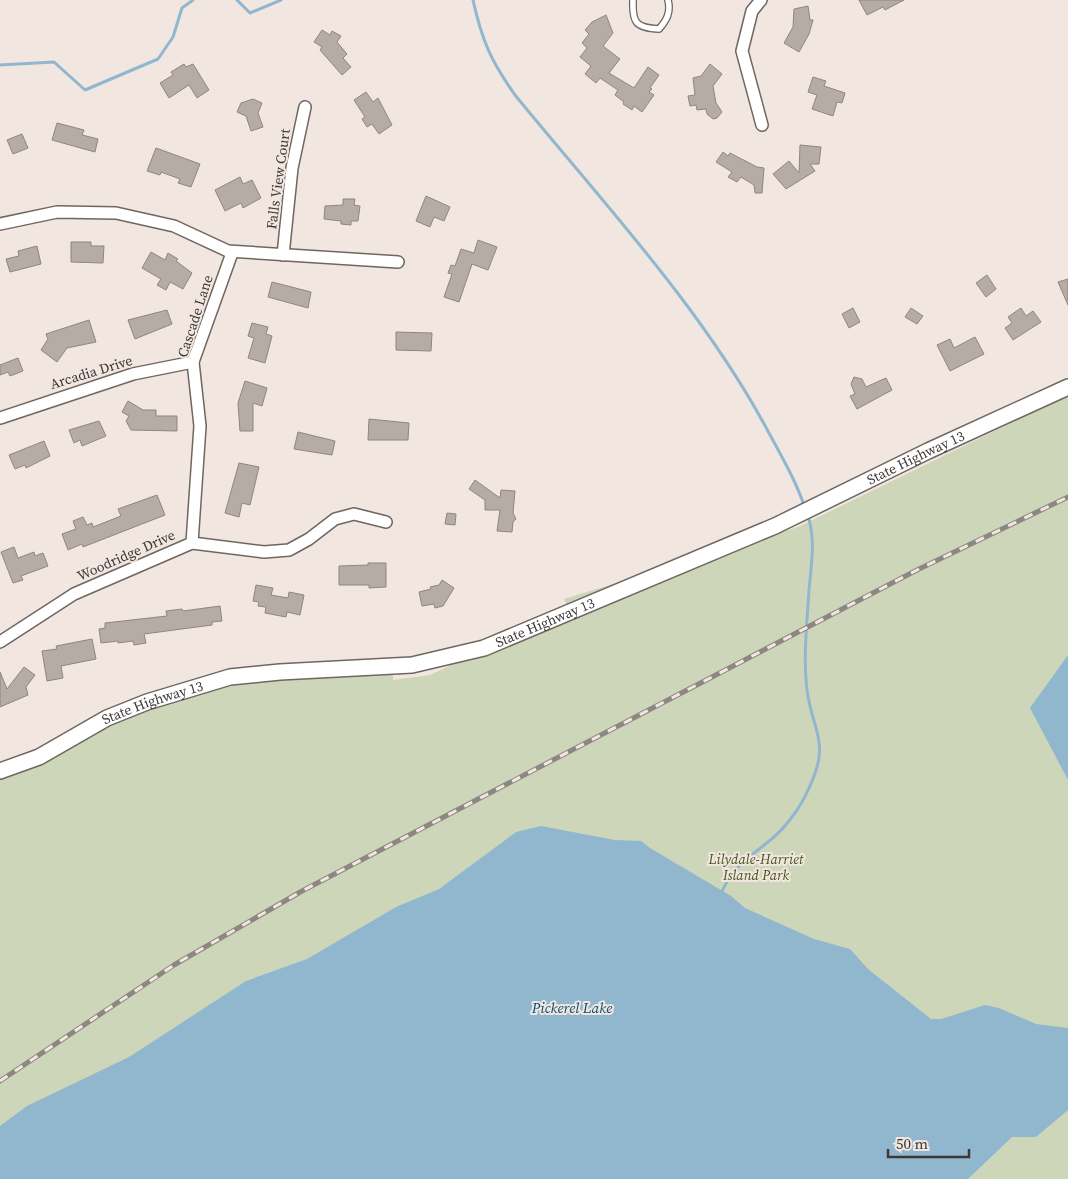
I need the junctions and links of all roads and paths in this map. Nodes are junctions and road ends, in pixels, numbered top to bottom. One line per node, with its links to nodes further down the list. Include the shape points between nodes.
1 (633, 0): 2 (lane, via 632,15 636,23 646,29 659,29 666,21)
2 (668, 0)
3 (761, 0): 5 (street, via 752,11 742,51)
4 (305, 107): 8 (street, Falls View Court, via 292,168)
5 (762, 125)
6 (0, 224): 7 (street, via 57,212 116,213 174,226)
7 (228, 251): 8 (street); 10 (street, Cascade Lane, via 232,253)
8 (284, 255): 9 (street)
9 (398, 262)
10 (193, 362): 12 (street, Arcadia Drive, via 133,374); 14 (street, Cascade Lane, via 200,426)
11 (1068, 387): 16 (street, State Highway 13, via 775,526 484,648 412,665 230,678 147,702 107,718 39,757)
12 (0, 418)
13 (386, 522): 14 (street, Woodridge Drive, via 354,514 335,519 289,550 264,552)
14 (192, 543): 15 (street, Woodridge Drive, via 74,594)
15 (0, 642)
16 (0, 771)

